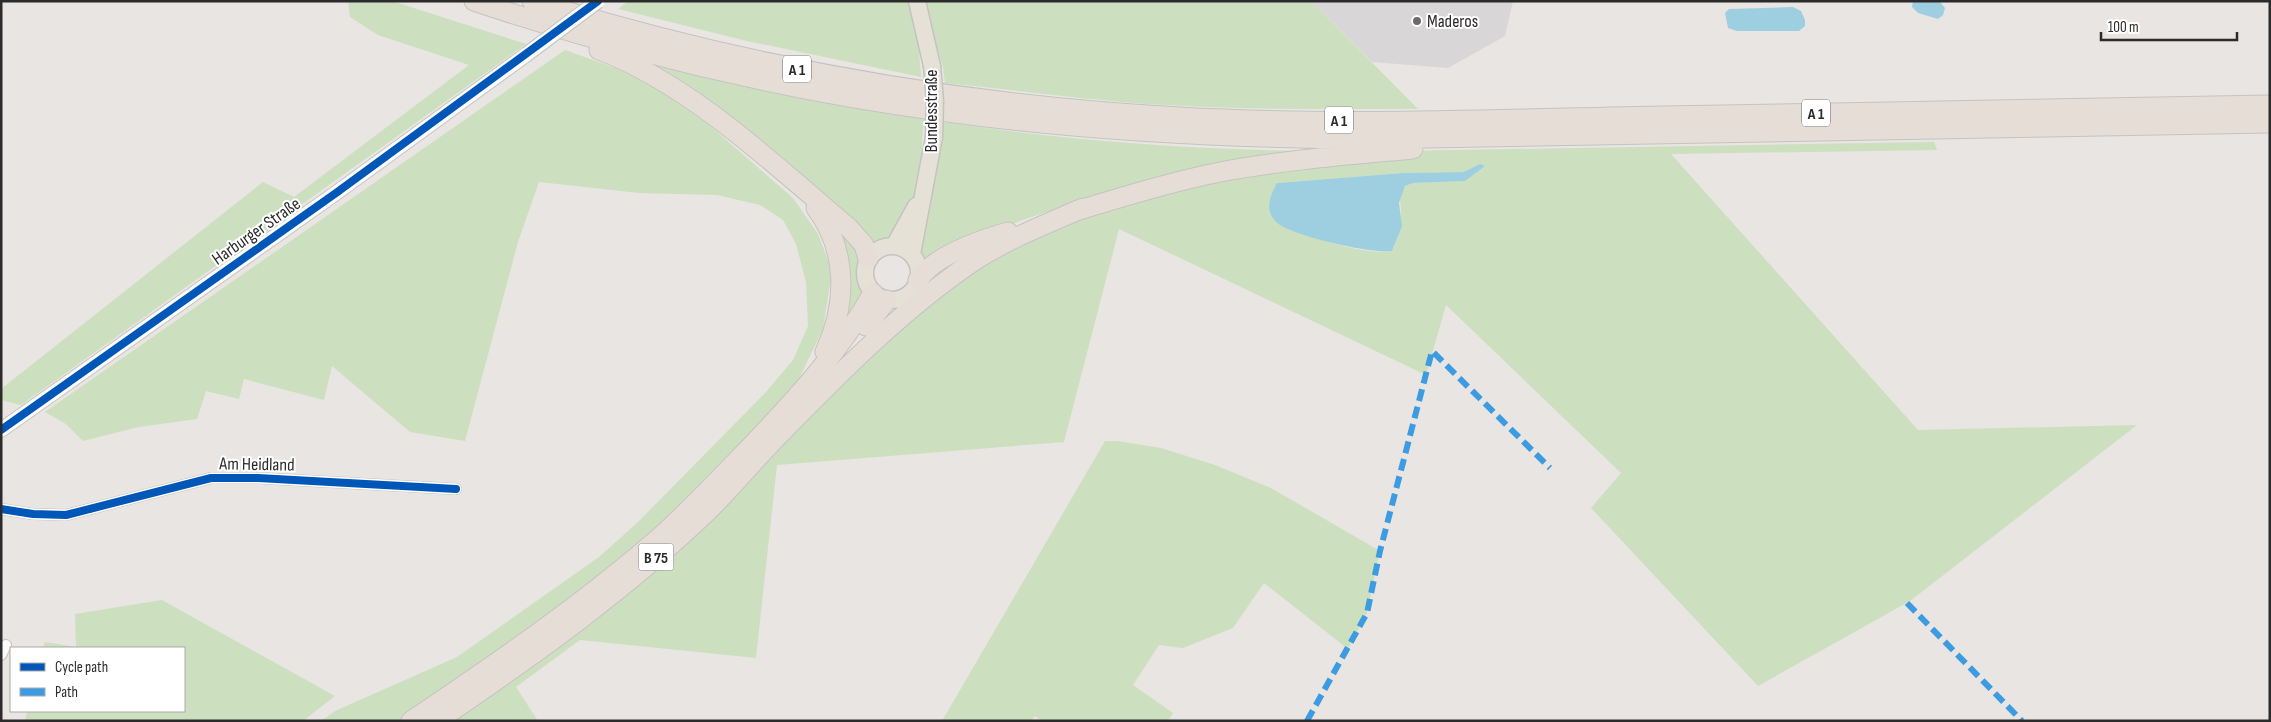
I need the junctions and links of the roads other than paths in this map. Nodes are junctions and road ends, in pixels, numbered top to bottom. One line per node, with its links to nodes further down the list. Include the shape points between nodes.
1 (532, 1): 5 (highway, A 1, via 656,37 902,88 1061,108 1181,117 1425,120)
2 (598, 1): 16 (street, Harburger Straße, bridge, via 336,193)
3 (917, 1): 9 (main road, Bundesstraße, bridge, via 932,66 935,101 934,137)
4 (475, 2): 7 (highway, A 1, via 713,69 939,111 1182,134 1330,138); 8 (highway, via 521,25 610,54 652,74)
5 (2270, 105)
6 (2270, 124): 7 (highway, A 1)
7 (1504, 136): 10 (highway, via 1246,168 1153,188)
8 (781, 170): 13 (highway, via 857,236); 17 (highway, via 811,202 829,228 841,268 842,293 837,321 823,357)
9 (924, 191): 11 (main road); 12 (main road, Bundesstraße)
10 (1083, 208): 14 (highway, via 984,240 939,261); 17 (highway, via 1002,244 951,278 911,309)
11 (894, 246): 12 (main road); 13 (main road, via 879,248)
12 (912, 254): 14 (main road, via 918,265)
13 (868, 259): 15 (main road, via 864,275 868,287)
14 (918, 280): 15 (main road, via 908,295 898,300)
15 (880, 297): 17 (highway, B 75)
16 (1, 430)
17 (772, 434): 20 (highway, B 75, via 600,587 536,636); 21 (highway, B 75, via 710,509 623,586)
18 (456, 489): 19 (street, Am Heidland, via 211,478 66,516)
19 (1, 509)
20 (411, 721)
21 (437, 721)

